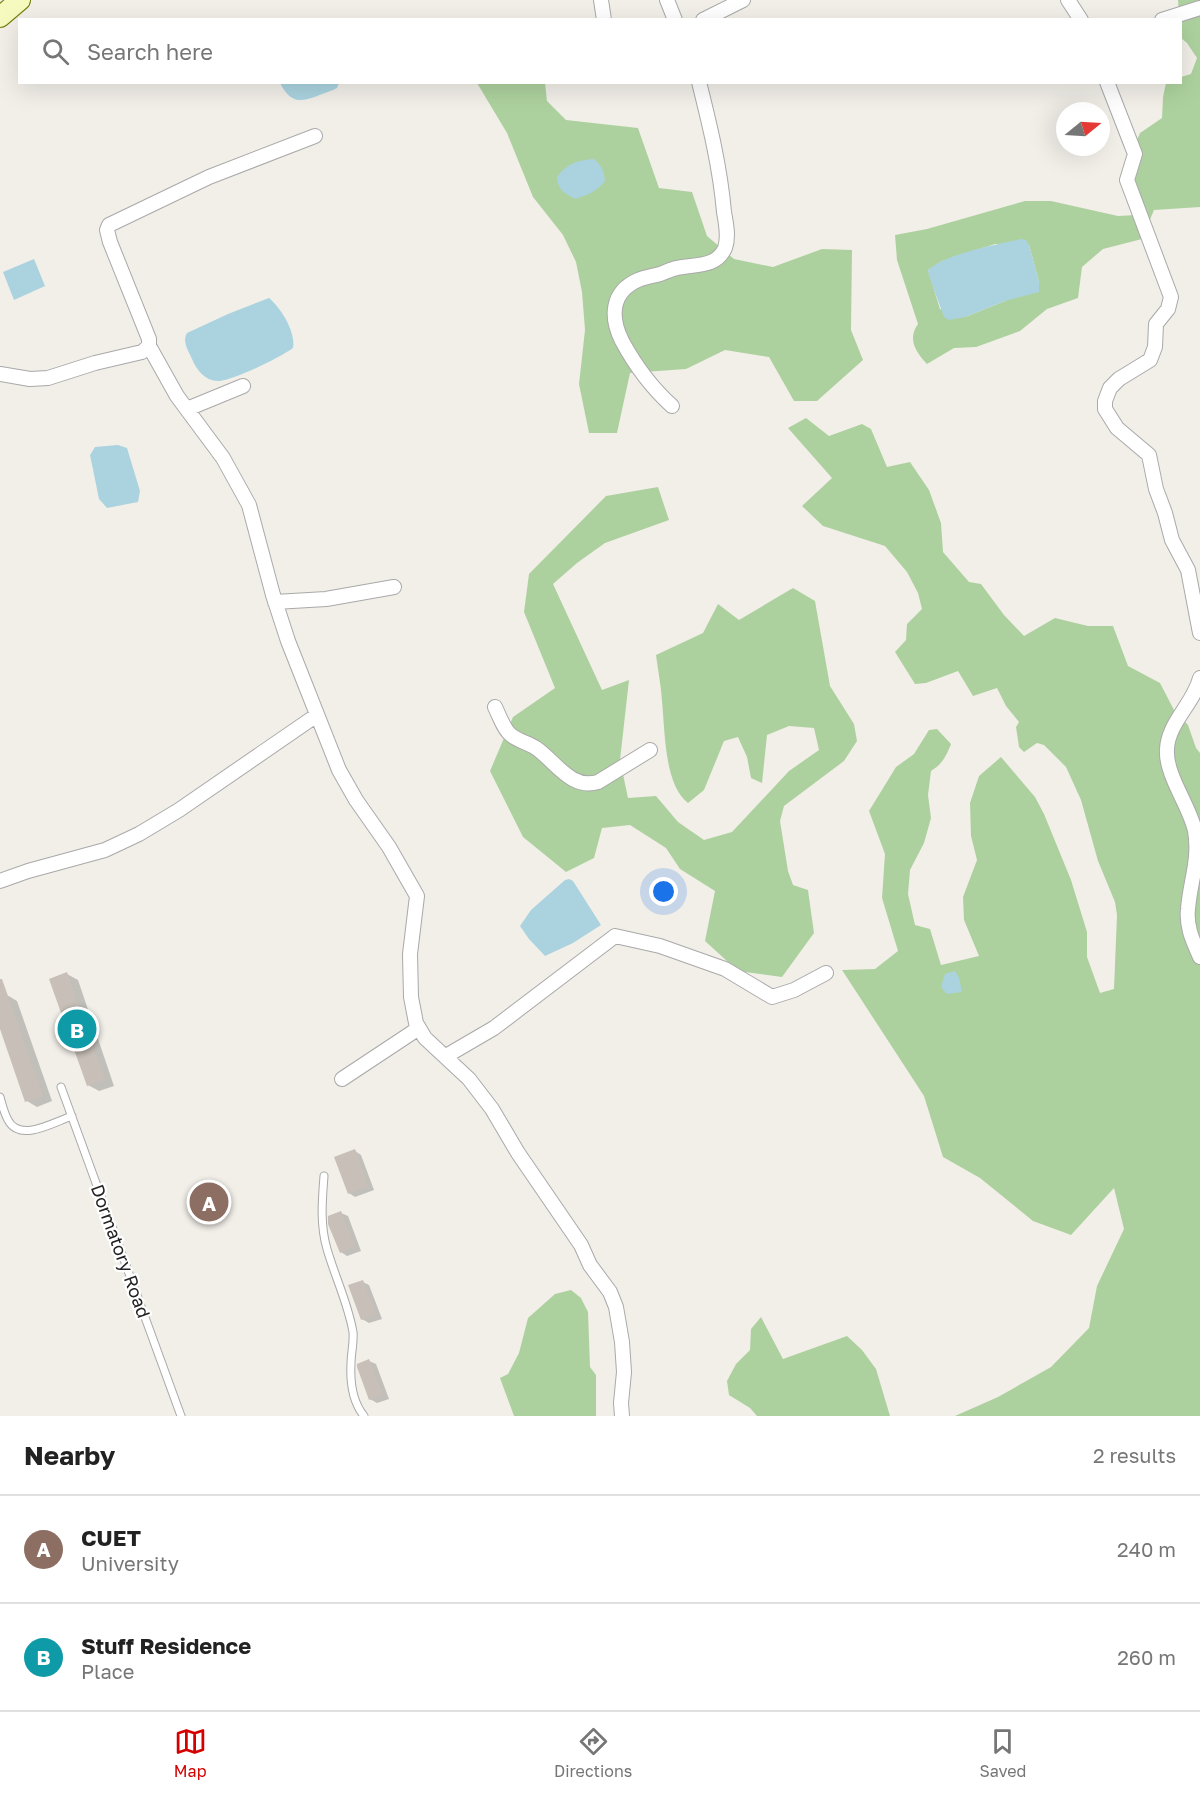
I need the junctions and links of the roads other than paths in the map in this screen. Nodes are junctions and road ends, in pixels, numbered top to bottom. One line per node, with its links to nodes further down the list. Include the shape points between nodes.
1 (20, 0): 7 (main road)
2 (601, 0): 8 (street)
3 (667, 0): 9 (street)
4 (743, 0): 10 (street)
5 (1068, 0): 11 (street)
6 (1200, 8): 12 (street)
7 (0, 17)
8 (604, 18)
9 (674, 18)
10 (707, 18)
11 (1080, 18)
12 (1168, 18)
13 (699, 84): 19 (street, via 720,171 727,235 724,249 713,261 701,266 677,268 627,286 614,310 625,346 650,383)
14 (1108, 84): 23 (street, via 1135,154 1127,180 1171,297 1168,309 1156,324 1150,360 1110,388 1105,409 1117,428 1149,455 1172,540 1188,570)
15 (315, 136): 16 (street, via 209,177 109,225 110,242)
16 (149, 346): 17 (street, via 142,352 48,378); 20 (street)
17 (0, 374)
18 (243, 386): 20 (street)
19 (672, 406)
20 (187, 409): 22 (street, via 223,458 249,505)
21 (394, 587): 22 (street, via 326,599)
22 (275, 602): 26 (street)
23 (1200, 633)
24 (1200, 678): 29 (street, via 1170,733 1166,750 1198,848 1188,909 1190,935)
25 (495, 707): 27 (street, via 509,734 536,747 579,783 598,782)
26 (317, 715): 28 (street, via 139,834 105,850); 31 (street, via 339,770 417,896 410,954 411,997)
27 (650, 750)
28 (0, 881)
29 (1200, 957)
30 (826, 973): 32 (street, via 772,997 725,969 660,946 615,936 494,1028)
31 (418, 1028): 32 (street); 33 (street)
32 (446, 1056): 40 (street, via 492,1109 610,1292 622,1342)
33 (342, 1079)
34 (61, 1086): 36 (lane, Dormatory Road)
35 (0, 1097): 36 (lane, via 8,1121 15,1129 26,1132)
36 (72, 1116): 38 (lane, Dormatory Road)
37 (324, 1176): 39 (lane, via 321,1221 349,1311 354,1395)
38 (181, 1416)
39 (364, 1416)
40 (622, 1416)

